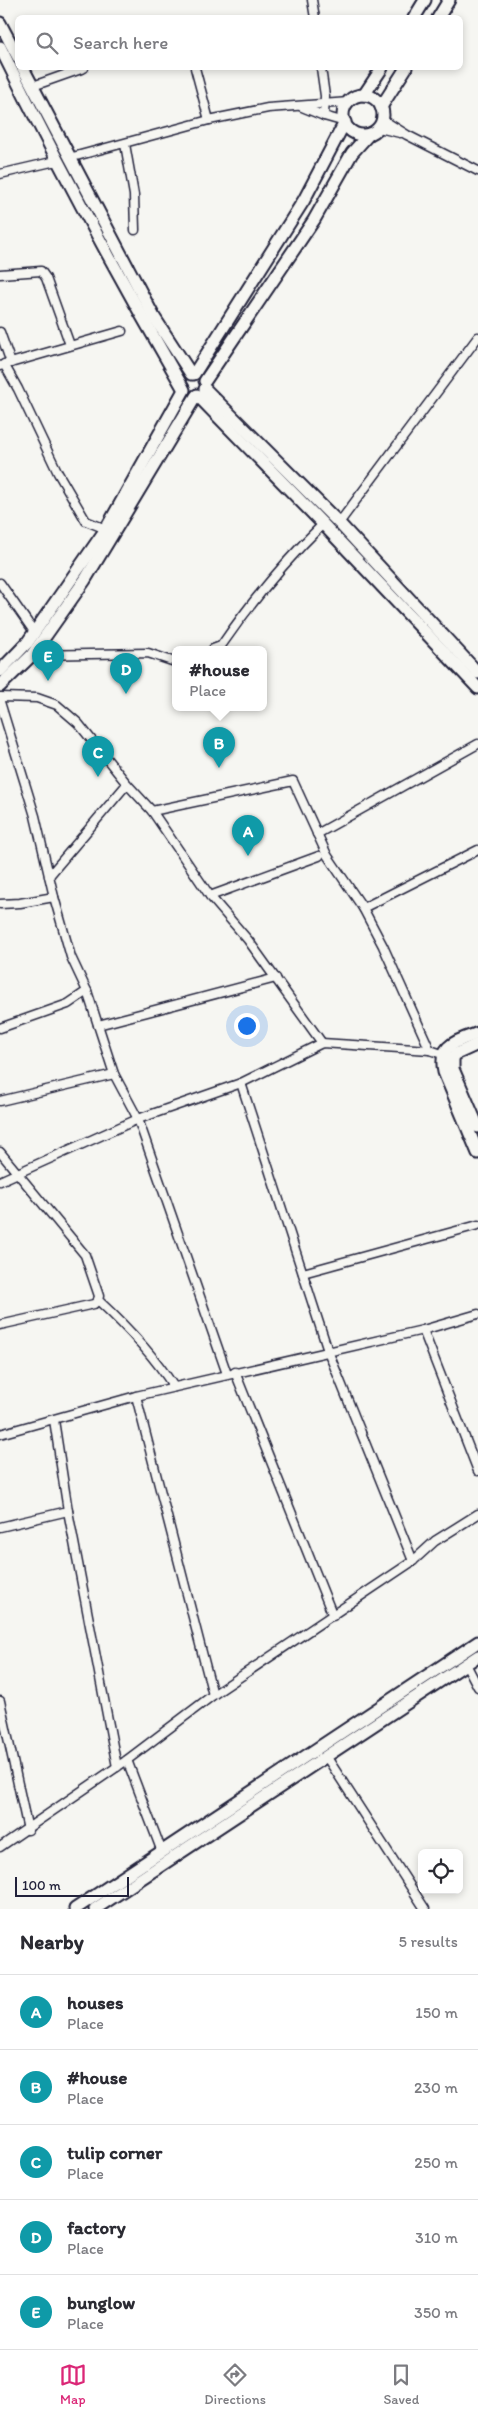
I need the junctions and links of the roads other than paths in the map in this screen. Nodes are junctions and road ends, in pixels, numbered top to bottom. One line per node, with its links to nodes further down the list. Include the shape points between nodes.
1 (312, 0): 4 (street)
2 (424, 0): 5 (main road)
3 (448, 0): 6 (main road)
4 (314, 15)
5 (416, 15)
6 (440, 15)
7 (0, 24): 9 (main road)
8 (0, 47): 28 (main road)
9 (15, 52)
10 (24, 70): 16 (main road)
11 (78, 70): 16 (street)
12 (196, 70): 23 (street)
13 (321, 70): 18 (street)
14 (381, 70): 17 (main road)
15 (405, 70): 21 (main road)
16 (33, 86): 27 (main road)
17 (364, 96): 19 (main road); 21 (main road, via 375,99)
18 (324, 102): 19 (street); 20 (street); 22 (street)
19 (349, 102): 24 (main road, via 345,109)
20 (302, 107): 22 (street); 23 (street, via 268,108)
21 (382, 107): 25 (main road)
22 (324, 116): 24 (street)
23 (209, 120): 26 (street)
24 (345, 122): 25 (main road, via 356,133); 38 (main road, via 304,200)
25 (377, 127): 29 (street, via 407,135); 40 (main road, via 352,153 314,220)
26 (125, 144): 27 (street); 31 (street, via 134,194)
27 (70, 158): 38 (main road, via 154,317)
28 (56, 161): 30 (street); 39 (main road)
29 (478, 171)
30 (0, 174)
31 (135, 230)
32 (0, 274): 36 (street, via 41,271)
33 (122, 330): 36 (street)
34 (0, 332): 37 (street)
35 (478, 337): 41 (street)
36 (70, 345): 37 (street)
37 (5, 364): 43 (street, via 58,473 86,521)
38 (192, 374): 39 (main road, via 184,379); 40 (main road, via 200,376)
39 (184, 389): 40 (main road, via 191,396); 43 (main road)
40 (201, 390): 41 (main road); 42 (main road); 47 (main road, via 85,580)
41 (339, 523): 50 (main road)
42 (323, 524): 46 (street, via 252,601); 52 (main road)
43 (106, 529): 45 (main road)
44 (0, 583): 45 (street)
45 (35, 633): 49 (main road)
46 (221, 646)
47 (32, 655): 48 (street, via 148,653); 51 (main road)
48 (172, 661)
49 (0, 671)
50 (478, 673)
51 (0, 686)
52 (478, 688)
53 (0, 697): 56 (street, via 37,698 57,705 78,723)
54 (0, 702): 61 (street, via 35,816)
55 (478, 744): 58 (street)
56 (127, 784): 57 (street); 61 (street)
57 (152, 811): 58 (street, via 290,780 296,784); 62 (street)
58 (317, 834): 65 (street, via 327,855)
59 (478, 850): 65 (street)
60 (319, 856): 62 (street)
61 (49, 876): 63 (street)
62 (210, 896): 66 (street)
63 (54, 897): 64 (street); 67 (street, via 71,957)
64 (0, 904)
65 (363, 908): 73 (street)
66 (276, 978): 68 (street); 71 (street)
67 (87, 991): 68 (street); 69 (street, via 68,1004)
68 (98, 1025): 75 (street)
69 (0, 1028)
70 (478, 1033): 74 (main road, via 450,1046)
71 (322, 1043): 73 (street); 76 (street)
72 (478, 1044): 74 (main road)
73 (430, 1050): 74 (street)
74 (448, 1056): 79 (main road); 81 (main road, via 444,1072)
75 (114, 1074): 77 (street); 78 (street)
76 (241, 1084): 78 (street); 85 (street)
77 (0, 1100)
78 (138, 1119): 82 (street); 92 (street)
79 (478, 1127)
80 (0, 1152): 82 (street)
81 (478, 1153)
82 (18, 1173): 83 (street); 86 (street, via 86,1255)
83 (0, 1181)
84 (478, 1225): 85 (street)
85 (303, 1274): 90 (street)
86 (98, 1300): 88 (street, via 94,1304); 93 (street, via 131,1332)
87 (478, 1314): 89 (street)
88 (0, 1325)
89 (423, 1330): 90 (street); 97 (street)
90 (328, 1351): 91 (street); 101 (street)
91 (235, 1372): 92 (street); 102 (street)
92 (227, 1374): 93 (street)
93 (174, 1387): 94 (street)
94 (136, 1396): 95 (street); 107 (street)
95 (54, 1420): 96 (street); 98 (street)
96 (0, 1434)
97 (478, 1471)
98 (68, 1511): 100 (street); 111 (street)
99 (478, 1514): 101 (street, via 435,1541)
100 (0, 1527)
101 (413, 1561): 102 (street)
102 (333, 1616): 107 (street)
103 (478, 1642): 114 (main road)
104 (478, 1656): 105 (main road)
105 (466, 1664): 106 (street); 109 (main road)
106 (478, 1687)
107 (213, 1695): 110 (street)
108 (0, 1701): 112 (street)
109 (326, 1756): 116 (main road); 117 (street)
110 (127, 1760): 111 (street); 114 (street)
111 (117, 1767): 112 (street)
112 (28, 1830): 113 (street)
113 (0, 1847)
114 (162, 1852): 115 (main road)
115 (75, 1909)
116 (95, 1909)
117 (425, 1909)

